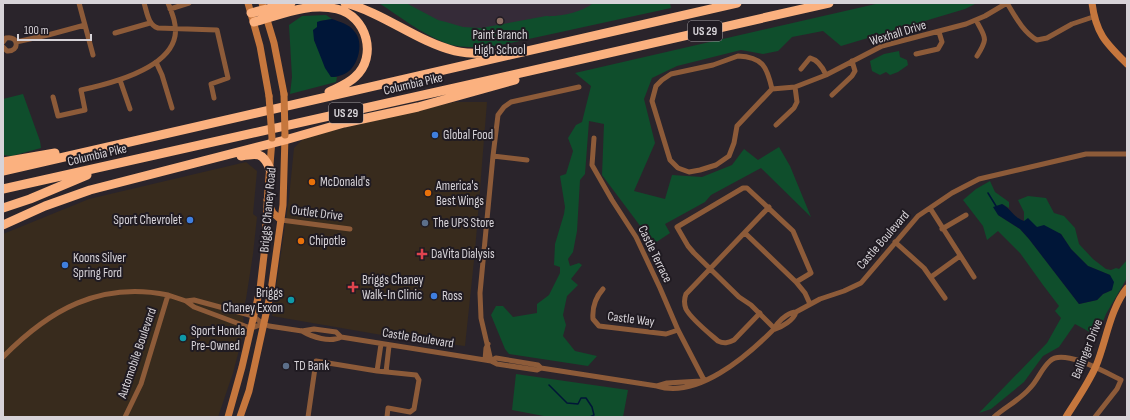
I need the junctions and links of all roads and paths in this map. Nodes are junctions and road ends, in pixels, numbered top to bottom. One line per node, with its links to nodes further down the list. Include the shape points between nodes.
1 (79, 3): 18 (street)
2 (144, 3): 17 (street)
3 (168, 3): 12 (street)
4 (189, 3): 12 (street)
5 (248, 3): 15 (main road, Briggs Chaney Road)
6 (291, 3): 13 (highway)
7 (345, 3): 25 (highway, via 361,7 417,36 456,52)
8 (737, 3): 25 (highway, Columbia Pike / US 29)
9 (829, 3): 29 (highway, Columbia Pike / US 29)
10 (1007, 3): 14 (street, via 1024,30 1037,40); 16 (street, Wexhall Drive)
11 (1092, 3): 14 (main road)
12 (170, 9): 19 (street)
13 (265, 10): 15 (highway); 42 (highway, via 318,7 337,9 358,22 364,32 368,45 367,57 356,77); 46 (main road, Briggs Chaney Road, bridge, via 284,94)
14 (1093, 17): 32 (main road, via 1106,43)
15 (252, 18): 48 (main road, Briggs Chaney Road, bridge, via 269,96)
16 (976, 20): 20 (street, Wexhall Drive); 28 (street, via 985,37)
17 (150, 22): 19 (street, via 154,27); 21 (street)
18 (85, 25): 23 (street); 27 (street)
19 (175, 29): 30 (street, via 169,50); 41 (street, via 217,30 228,78 211,84)
20 (939, 32): 26 (street, via 942,42 938,49); 31 (street, Wexhall Drive, via 882,46)
21 (115, 33)
22 (3, 42): 23 (street, via 8,37)
23 (16, 42): 24 (street, via 12,51 5,50)
24 (3, 46)
25 (526, 52): 42 (highway, Columbia Pike / US 29)
26 (916, 54)
27 (93, 55)
28 (977, 56)
29 (582, 60): 46 (highway, via 440,101); 54 (highway, Columbia Pike / US 29)
30 (156, 62): 35 (street); 43 (street)
31 (852, 62): 34 (street, Wexhall Drive); 39 (street, via 855,71 852,76)
32 (1127, 64)
33 (801, 69): 34 (street, via 810,58 822,66)
34 (826, 75): 37 (street, Wexhall Drive)
35 (120, 80): 40 (street, via 81,90 85,110 58,116); 44 (street)
36 (579, 87): 51 (street, via 511,102 504,107 498,115)
37 (795, 87): 38 (street, Wexhall Drive); 45 (street, via 797,102)
38 (772, 89): 38 (street, via 764,66 757,59 748,56 738,56 713,65 671,74 662,80 656,86 652,101 670,160 678,168 689,172 716,165 729,156 737,126)
39 (832, 95)
40 (53, 96)
41 (214, 98)
42 (317, 98): 49 (highway, Columbia Pike / US 29)
43 (172, 108)
44 (130, 109)
45 (776, 125)
46 (285, 137): 48 (highway); 64 (main road, Briggs Chaney Road)
47 (594, 138): 86 (street, Castle Terrace, via 592,165 636,237)
48 (272, 140): 55 (highway); 56 (main road, Briggs Chaney Road)
49 (114, 145): 53 (highway); 57 (highway, Columbia Pike / US 29)
50 (1127, 154): 62 (street, Castle Boulevard, via 1086,154 993,175 952,193)
51 (493, 156): 52 (street); 87 (street, via 480,293 481,318)
52 (527, 160)
53 (3, 162)
54 (110, 165): 58 (highway, Columbia Pike / US 29); 61 (highway, via 30,200)
55 (171, 169): 56 (highway, via 255,154 266,160); 65 (highway, via 90,190)
56 (270, 169): 59 (main road, Briggs Chaney Road)
57 (3, 171)
58 (3, 189)
59 (267, 199): 64 (main road, via 273,213); 82 (main road, Briggs Chaney Road, via 264,255)
60 (769, 207): 68 (street); 71 (street, via 751,190 743,188 677,227 688,246); 74 (street, via 793,231 811,274)
61 (5, 208)
62 (930, 208): 67 (street); 69 (street, Castle Boulevard, via 918,216)
63 (966, 215): 67 (street)
64 (281, 220): 66 (street, Outlet Drive); 83 (main road, Briggs Chaney Road, via 271,290)
65 (3, 225)
66 (350, 228)
67 (942, 229): 70 (street)
68 (745, 233): 71 (street); 74 (street)
69 (896, 242): 72 (street, via 920,263); 80 (street, Castle Boulevard, via 860,284)
70 (960, 256): 72 (street); 73 (street)
71 (710, 269): 81 (street); 81 (street, via 686,294 685,304 691,315 718,342 728,343 734,340)
72 (931, 277): 78 (street)
73 (974, 277)
74 (796, 282): 80 (street)
75 (1127, 288): 93 (main road, Ballinger Drive, via 1117,305)
76 (603, 289): 86 (street, Castle Way, via 596,298 592,312 593,319 599,326 666,334)
77 (168, 295): 79 (street, Automobile Boulevard); 90 (street, Automobile Boulevard, via 123,291 86,299 37,326); 97 (street, Automobile Boulevard, via 141,384)
78 (945, 298)
79 (186, 301): 82 (street, Automobile Boulevard, via 194,300); 84 (street, Automobile Boulevard, via 194,307)
80 (810, 304): 85 (street, Castle Boulevard, via 791,312)
81 (760, 313): 85 (street)
82 (254, 316): 83 (street, Automobile Boulevard); 84 (main road, Briggs Chaney Road)
83 (263, 324): 84 (street); 88 (street, Castle Boulevard, via 302,331 314,329 336,332 341,337); 99 (main road, Briggs Chaney Road, via 249,391)
84 (251, 328): 98 (main road, Briggs Chaney Road)
85 (775, 329): 96 (street, Castle Boulevard, via 725,371)
86 (678, 330): 96 (street, Castle Terrace)
87 (488, 343): 91 (street); 92 (street)
88 (381, 344): 89 (street, Castle Boulevard); 94 (street)
89 (389, 346): 91 (street, Castle Boulevard); 95 (street)
90 (3, 357)
91 (485, 360): 92 (street, Castle Boulevard)
92 (492, 361): 96 (street, Castle Boulevard, via 497,364 537,370 541,368 666,389 692,386)
93 (1095, 367): 102 (street, via 1066,357 1051,360 1029,390); 103 (main road, Ballinger Drive); 104 (street, via 1121,380)
94 (377, 371): 95 (street); 100 (street, via 316,361)
95 (386, 372): 101 (street, via 416,375 419,380 414,408 410,412 388,408)
96 (704, 380)
97 (125, 417)
98 (228, 417)
99 (240, 417)
100 (308, 417)
101 (387, 417)
102 (994, 417)
103 (1066, 417)
104 (1095, 417)

